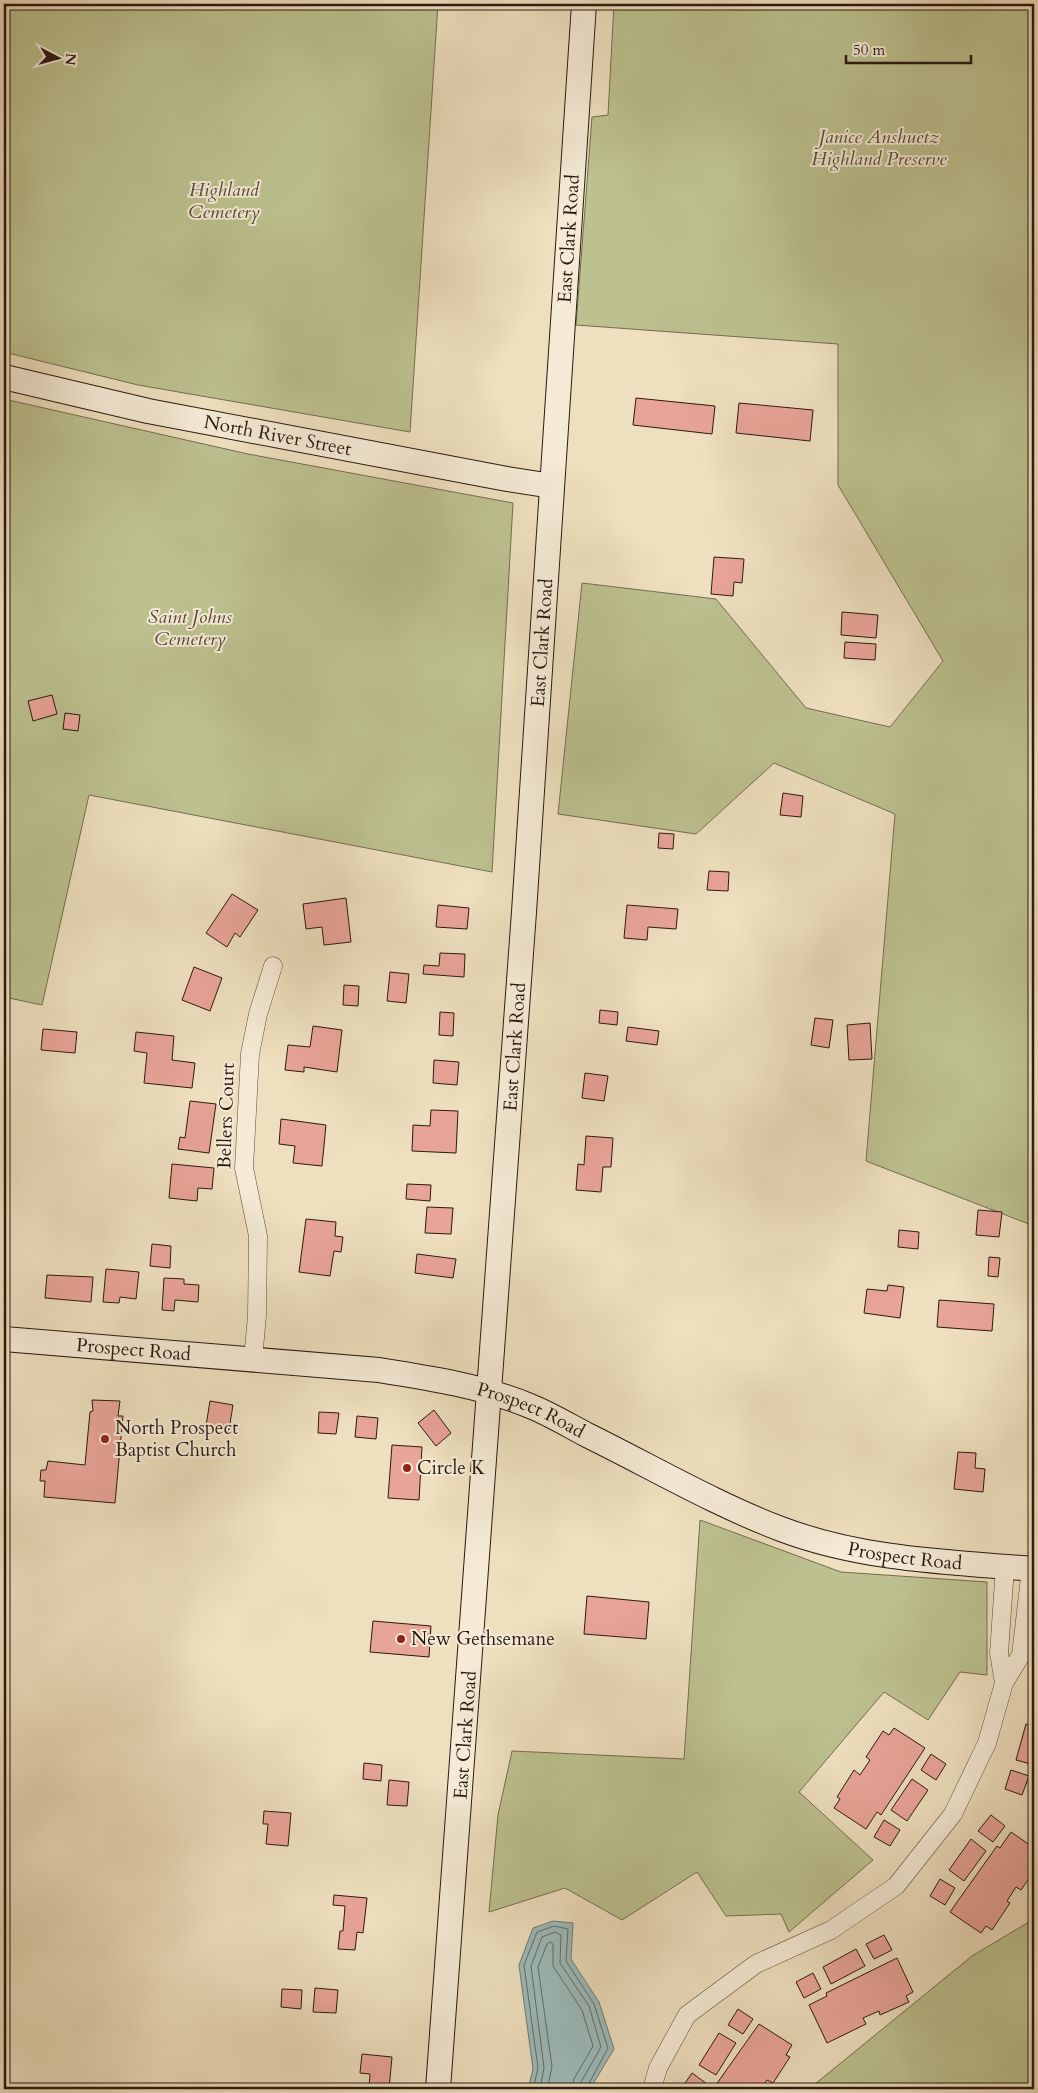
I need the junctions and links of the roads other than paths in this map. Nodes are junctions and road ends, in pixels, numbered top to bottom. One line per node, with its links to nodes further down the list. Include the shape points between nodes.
1 (584, 4): 3 (main road, East Clark Road)
2 (4, 377): 3 (main road, North River Street, via 148,411)
3 (552, 486): 7 (main road, East Clark Road)
4 (273, 966): 6 (street, Bellers Court, via 250,1054 244,1168 258,1236)
5 (4, 1339): 6 (main road, Prospect Road)
6 (253, 1359): 7 (main road, Prospect Road, via 379,1370)
7 (490, 1392): 8 (main road, Prospect Road, via 531,1406 781,1529 847,1549 923,1561); 11 (main road, East Clark Road)
8 (1005, 1567): 9 (main road, Prospect Road); 10 (street, via 999,1654)
9 (1032, 1569): 10 (street, via 1021,1655)
10 (1004, 1683): 12 (street, via 987,1743 953,1814 896,1886 831,1930 756,1964 687,2015 658,2068)
11 (438, 2089)
12 (652, 2089)

